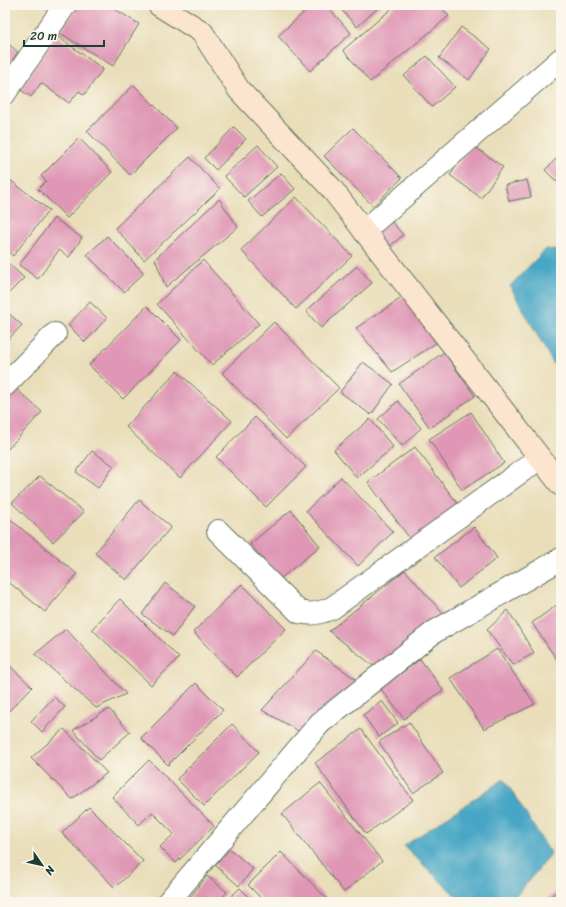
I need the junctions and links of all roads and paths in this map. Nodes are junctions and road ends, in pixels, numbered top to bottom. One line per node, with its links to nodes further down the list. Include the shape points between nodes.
1 (65, 5): 4 (street)
2 (159, 5): 5 (street, via 202,32 239,90 331,188)
3 (561, 59): 5 (street)
4 (5, 93)
5 (364, 231): 8 (street)
6 (55, 334): 7 (street)
7 (5, 385)
8 (540, 458): 9 (street); 10 (street, via 332,608 319,613 310,615 299,612)
9 (561, 485)
10 (218, 531)
11 (561, 559): 12 (street, via 434,632 320,723)
12 (168, 902)

